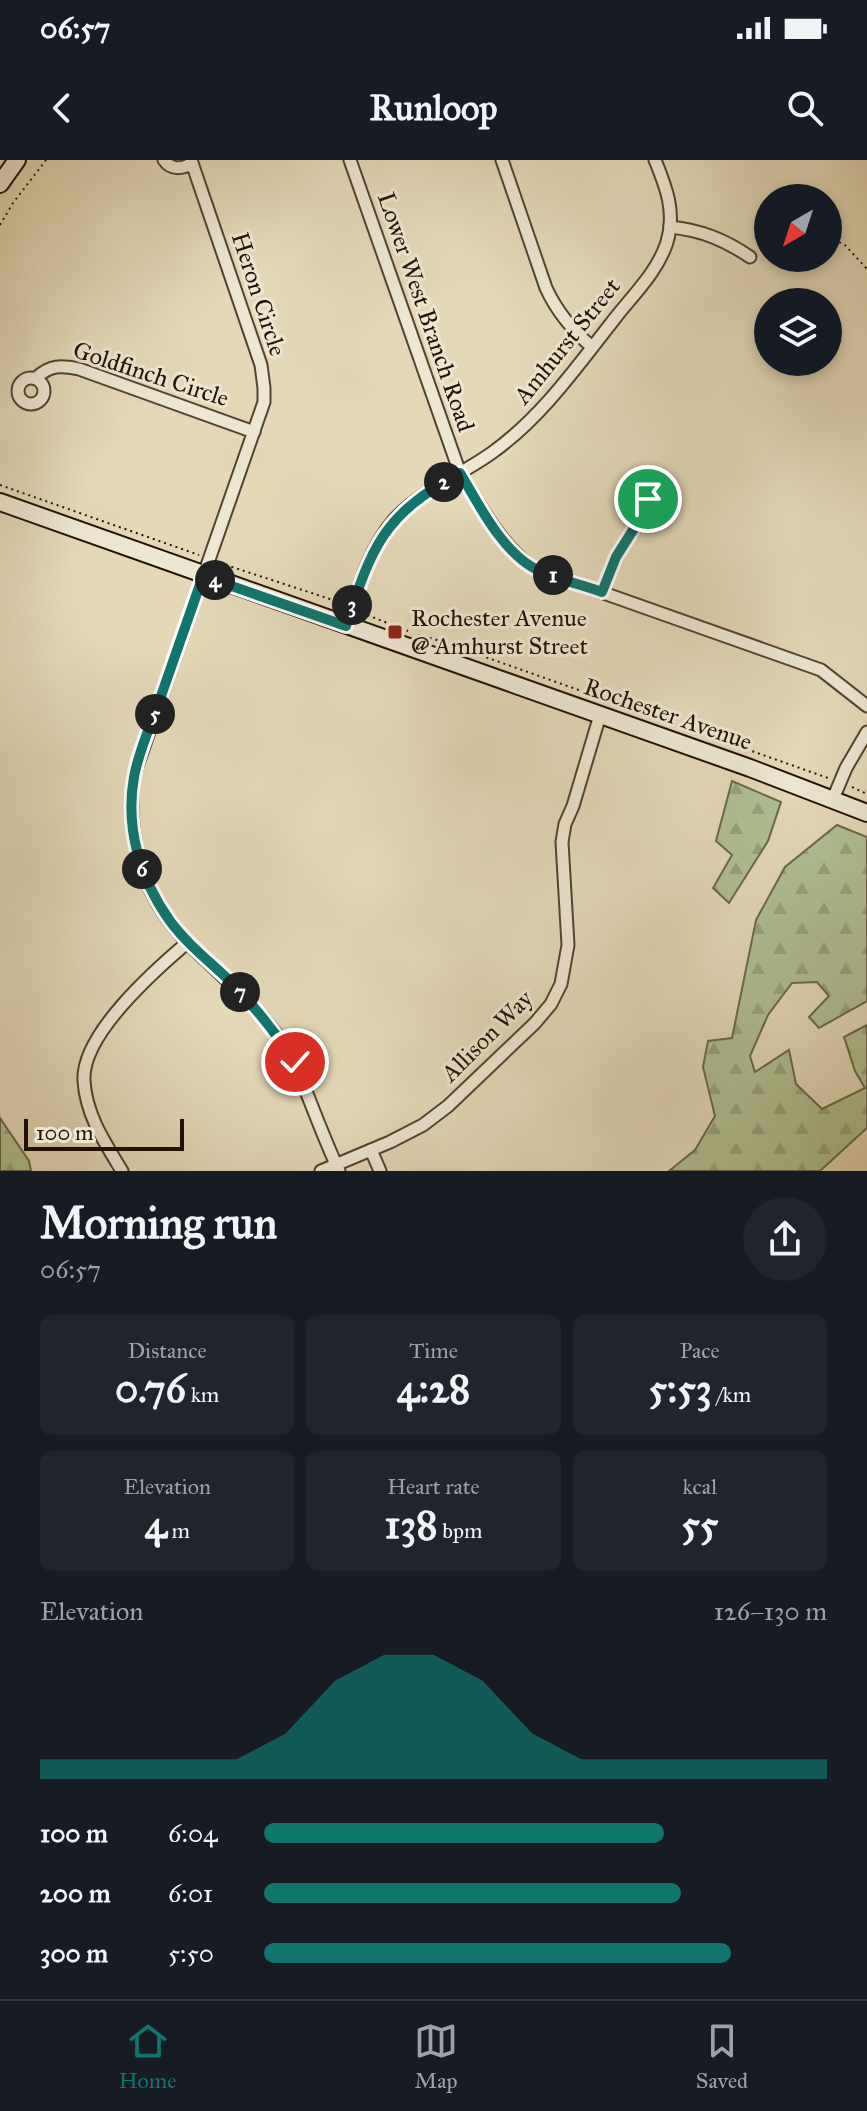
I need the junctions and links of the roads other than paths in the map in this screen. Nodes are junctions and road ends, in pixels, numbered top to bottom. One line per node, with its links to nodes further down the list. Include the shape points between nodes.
1 (164, 160): 5 (street, Heron Circle, via 174,168)
2 (350, 160): 11 (street, Lower West Branch Road)
3 (502, 160): 8 (street, via 550,296 563,319)
4 (655, 160): 6 (street, Amhurst Street, via 670,203)
5 (191, 162): 10 (street, Heron Circle, via 261,365 264,402)
6 (670, 227): 7 (street, via 717,237); 8 (street, Amhurst Street, via 653,271)
7 (754, 253)
8 (592, 347): 11 (street, Amhurst Street, via 523,428)
9 (36, 378): 10 (street, Goldfinch Circle, via 54,367 79,369)
10 (254, 432): 14 (street, Heron Circle)
11 (460, 473): 15 (street, Lower West Branch Road, via 520,558 533,568); 16 (street, Amhurst Street, via 422,495 393,521 371,555)
12 (0, 502): 14 (main road, Rochester Avenue)
13 (636, 520): 15 (street)
14 (206, 567): 16 (main road, Rochester Avenue); 22 (street, Heron Circle, via 144,743 132,795 142,871)
15 (602, 592): 17 (street, Lower West Branch Road, via 821,670)
16 (348, 617): 18 (main road, Rochester Avenue)
17 (867, 706)
18 (600, 715): 20 (main road, Rochester Avenue); 23 (street, Allison Way, via 565,824 568,945 561,984 551,1004 448,1106 423,1125)
19 (867, 732): 20 (street)
20 (833, 799): 21 (main road, Rochester Avenue)
21 (867, 813)
22 (188, 942): 24 (street, Heron Circle, via 284,1045); 25 (street, via 126,1000 88,1057 83,1079 87,1103)
23 (371, 1150): 24 (street, Allison Way); 27 (street)
24 (338, 1168): 26 (street, Allison Way)
25 (122, 1171)
26 (321, 1171)
27 (380, 1171)

